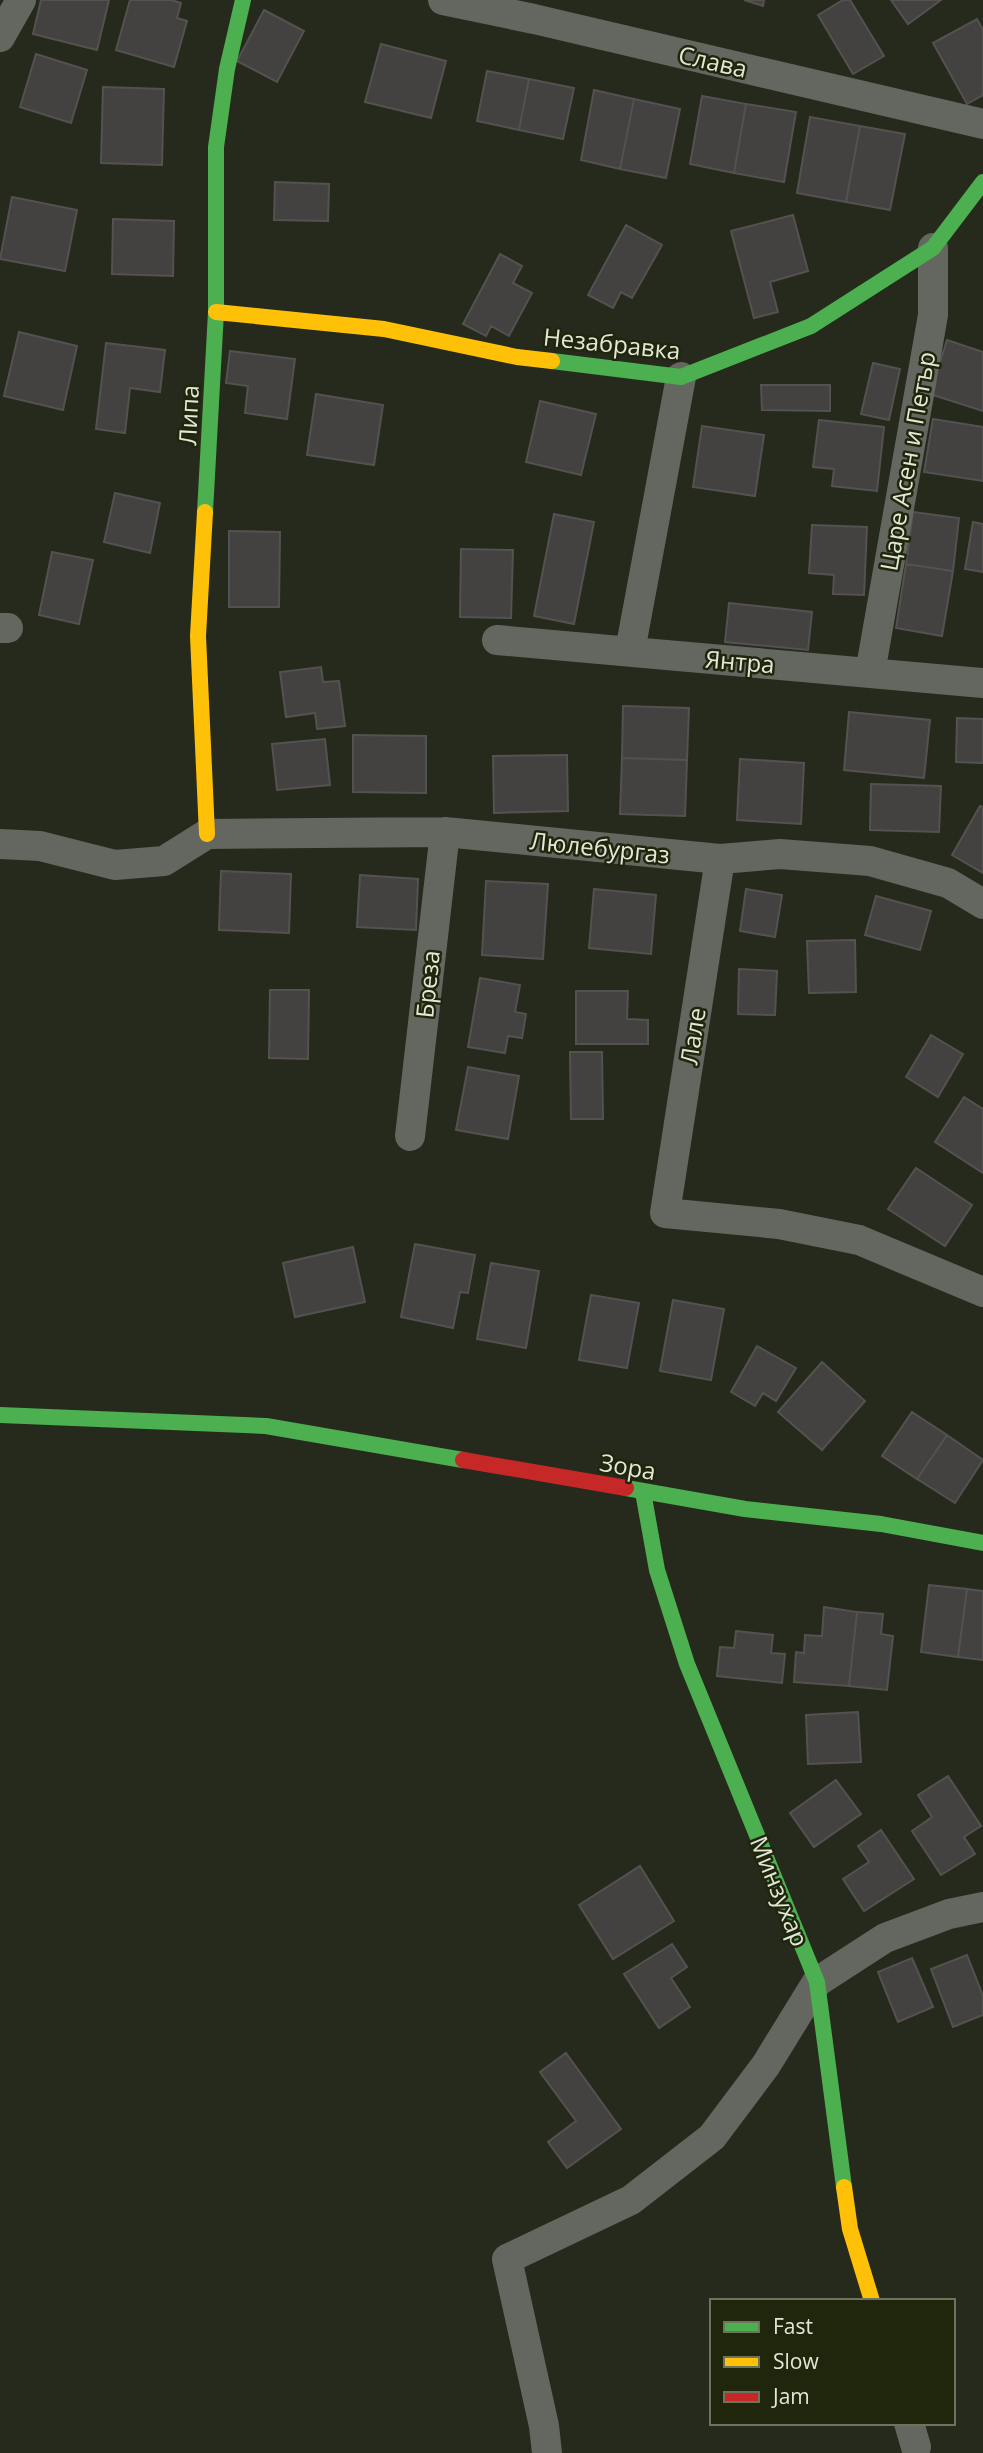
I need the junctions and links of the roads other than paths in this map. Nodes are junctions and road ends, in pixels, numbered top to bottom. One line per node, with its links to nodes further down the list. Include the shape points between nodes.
1 (21, 0): 5 (street)
2 (243, 0): 9 (street, Липа, via 216,146)
3 (443, 0): 4 (street, Слава)
4 (537, 9): 6 (street, Слава)
5 (0, 37)
6 (983, 124)
7 (983, 182): 8 (street, Незабравка)
8 (933, 248): 10 (street, Незабравка, via 811,326); 13 (street, Царе Асен и Петър, via 933,316)
9 (216, 312): 10 (street, Незабравка, via 384,329 517,356); 16 (street, Липа, via 198,636)
10 (681, 377): 12 (street)
11 (497, 640): 12 (street, Янтра)
12 (630, 651): 13 (street, Янтра)
13 (870, 673): 14 (street, Янтра)
14 (983, 683)
15 (445, 832): 16 (street, Люлебургаз); 18 (street, Люлебургаз); 20 (street, Бреза)
16 (207, 834): 17 (street, via 164,861 115,865 40,846)
17 (0, 844)
18 (720, 859): 19 (street, Люлебургаз, via 780,854 870,861 948,883); 21 (street, Лале, via 665,1213 779,1224 859,1240)
19 (983, 904)
20 (410, 1136)
21 (979, 1281)
22 (0, 1415): 23 (street, Зора, via 265,1426)
23 (643, 1492): 24 (street, Зора, via 881,1524); 26 (street, Минзухар, via 657,1570 687,1664)
24 (983, 1543)
25 (983, 1907): 26 (street, via 885,1938)
26 (817, 1982): 27 (street, Минзухар, via 850,2229); 28 (street, via 766,2065 712,2137 631,2200 507,2259)
27 (871, 2299)
28 (547, 2453)

